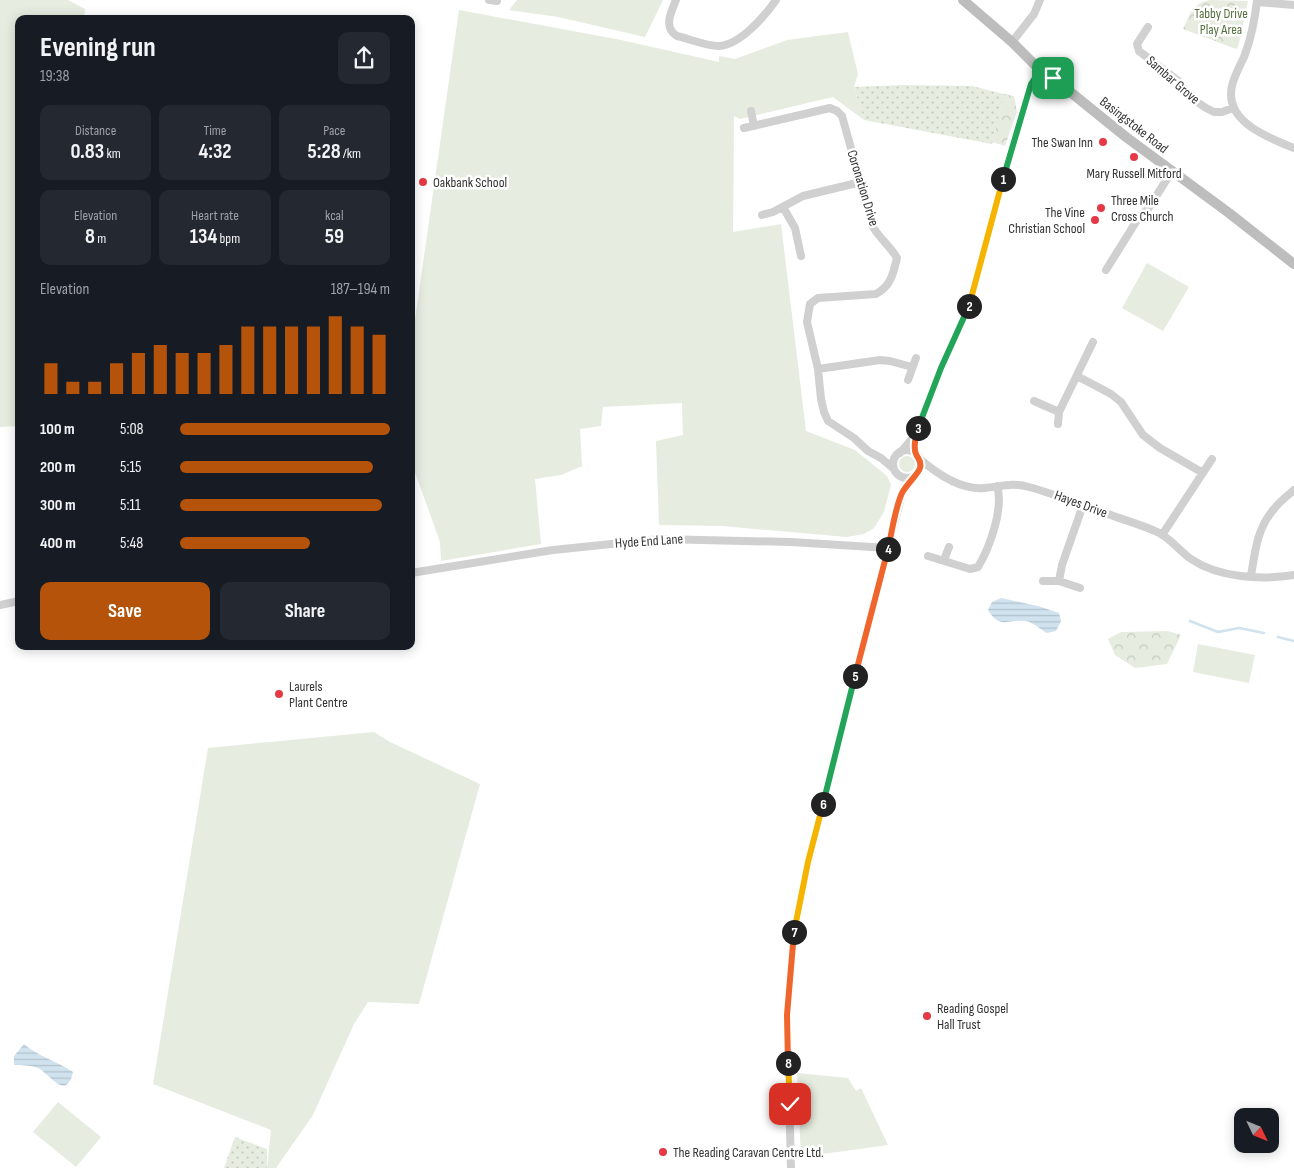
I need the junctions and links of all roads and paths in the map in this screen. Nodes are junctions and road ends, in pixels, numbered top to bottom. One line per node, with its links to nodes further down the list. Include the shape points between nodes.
1 (489, 0): 2 (street)
2 (497, 0)
3 (676, 0): 4 (street, via 669,20 672,33 717,46 739,38 767,13)
4 (776, 0)
5 (963, 0): 10 (street, Basingstoke Road)
6 (1040, 0): 10 (street, via 1034,14)
7 (1257, 1): 8 (street); 12 (street, via 1244,55 1232,83)
8 (1294, 5)
9 (1148, 27): 12 (street, Sambar Grove, via 1136,44 1139,51 1181,83 1187,95 1206,108 1214,112)
10 (1012, 42): 11 (street, Basingstoke Road)
11 (1040, 70): 17 (street, Basingstoke Road); 33 (street, via 1031,84 1020,118 968,307)
12 (1233, 108): 16 (street, via 1248,125 1272,140)
13 (751, 111): 14 (street)
14 (754, 126): 15 (street, Coronation Drive); 18 (street, Coronation Drive, via 830,108 838,111)
15 (744, 128)
16 (1294, 148)
17 (1172, 171): 22 (street, Basingstoke Road); 23 (street)
18 (861, 182): 19 (street, via 804,196); 27 (street, Coronation Drive, via 873,227 897,258 885,290 876,294 818,298 810,304 807,322)
19 (783, 207): 20 (street); 21 (street, via 795,228)
20 (762, 215)
21 (801, 256)
22 (1294, 264)
23 (1106, 270)
24 (1093, 342): 28 (street)
25 (916, 358): 26 (street)
26 (912, 367): 27 (street, via 880,360); 29 (street)
27 (818, 369): 36 (street, Coronation Drive, via 821,399 828,422)
28 (1077, 376): 31 (street); 40 (street, via 1112,394 1143,435)
29 (908, 380)
30 (1034, 401): 31 (street)
31 (1059, 412): 32 (street)
32 (1058, 424)
33 (916, 434): 34 (street); 35 (street)
34 (898, 455): 35 (street, via 908,450); 36 (street); 38 (street, via 893,465)
35 (918, 456): 39 (street, Hayes Drive); 41 (street, via 921,467)
36 (881, 458): 38 (street, Coronation Drive)
37 (1212, 459): 40 (street)
38 (896, 472): 41 (street, via 907,478); 44 (street)
39 (935, 472): 41 (street); 42 (street, Hayes Drive, via 974,488)
40 (1202, 473): 46 (street)
41 (915, 475): 44 (street)
42 (997, 486): 45 (street, Hayes Drive, via 1022,485); 50 (street, via 999,513 978,566 970,569)
43 (1294, 490): 53 (street, via 1274,508 1263,525)
44 (902, 494): 48 (street)
45 (1083, 505): 46 (street, Hayes Drive); 55 (street)
46 (1162, 535): 53 (street, Hayes Drive, via 1206,568)
47 (949, 547): 50 (street)
48 (888, 548): 51 (street, Hyde End Lane, via 660,539 553,550); 59 (street, via 808,862 794,936 787,1015)
49 (928, 556): 50 (street)
50 (944, 560)
51 (415, 572)
52 (1294, 575): 53 (street, Hayes Drive, via 1278,578)
53 (1251, 576)
54 (1043, 581): 55 (street)
55 (1059, 581): 56 (street)
56 (1080, 588)
57 (15, 602): 58 (street)
58 (0, 605)
59 (791, 1168)

